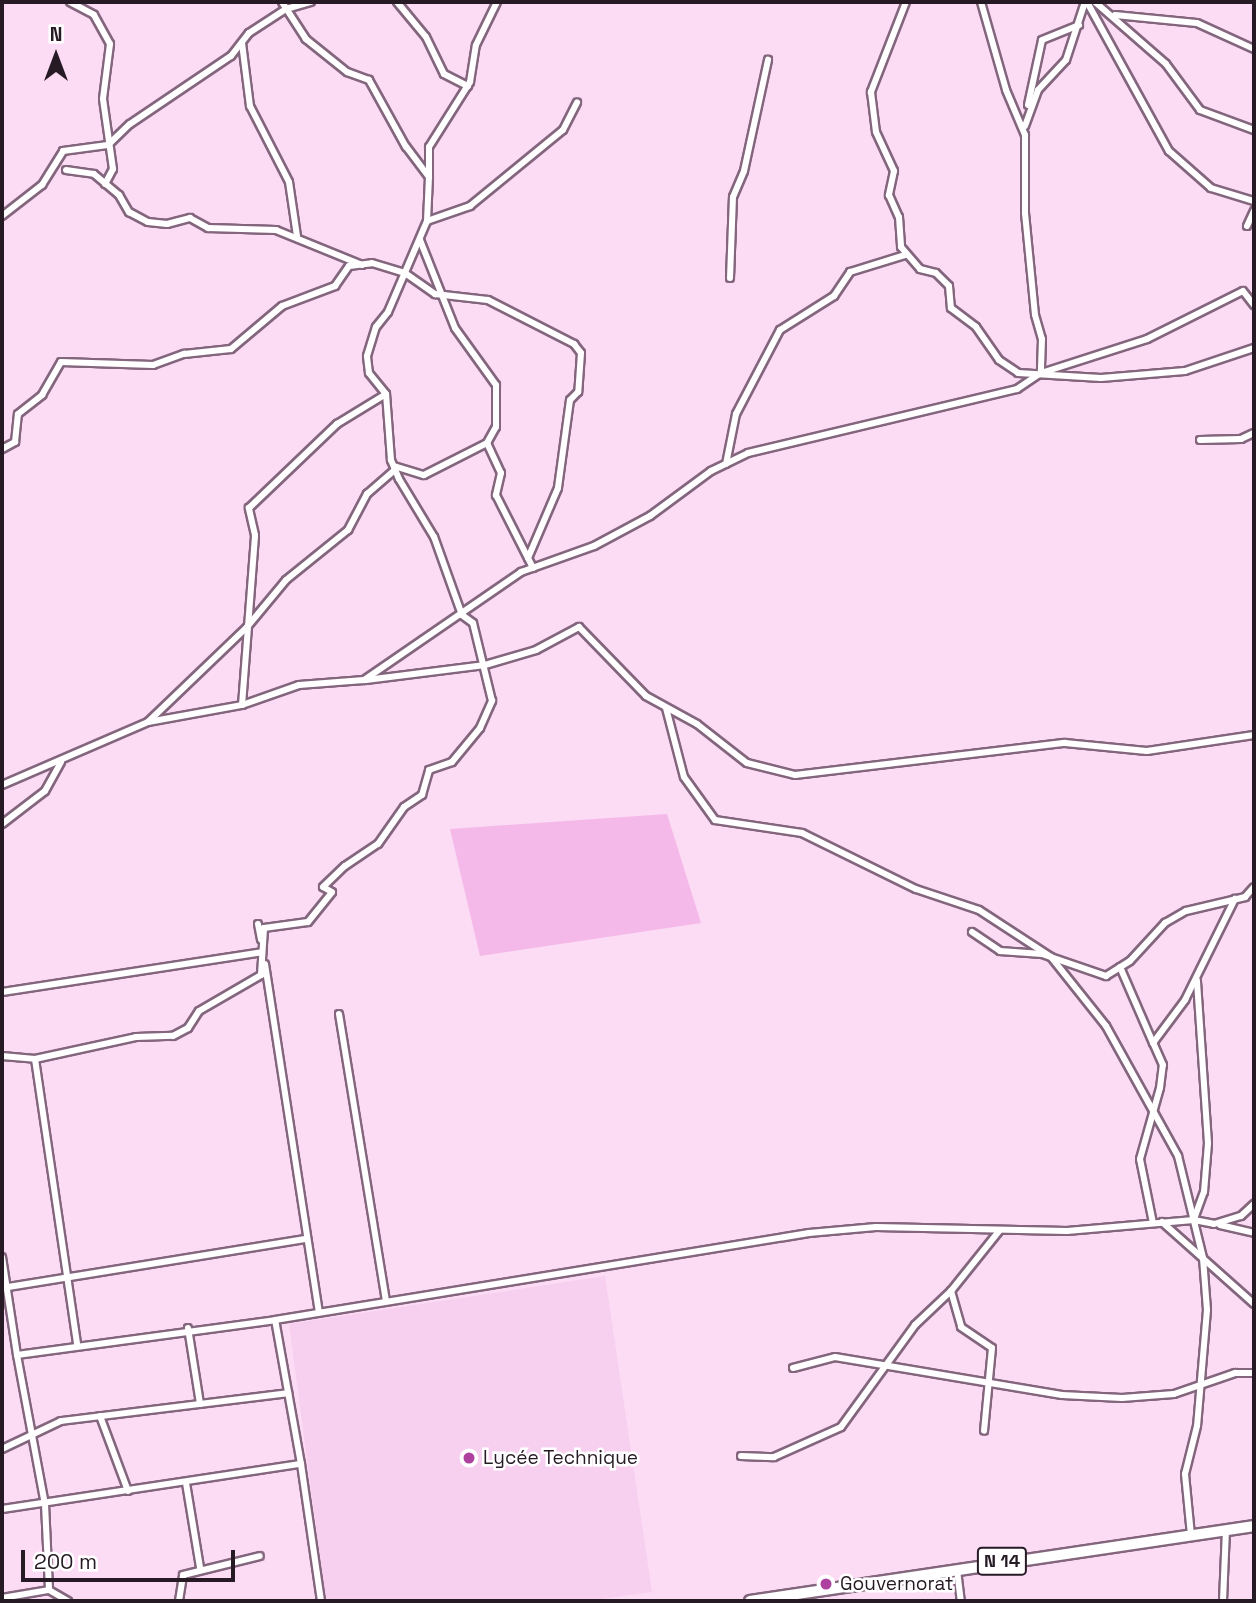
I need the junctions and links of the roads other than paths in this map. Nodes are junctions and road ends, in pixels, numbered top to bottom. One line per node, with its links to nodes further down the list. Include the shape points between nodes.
1 (70, 2): 21 (street, via 94,15 110,44 103,99)
2 (282, 2): 10 (street)
3 (311, 2): 10 (street)
4 (397, 2): 16 (street, via 426,37 444,74)
5 (497, 2): 16 (street, via 476,45)
6 (906, 2): 32 (street, via 871,92 876,132 894,170 889,195)
7 (981, 2): 20 (street, via 1006,90)
8 (1086, 2): 12 (street); 25 (street, via 1169,151 1211,188)
9 (1100, 3): 11 (street)
10 (286, 9): 13 (street); 23 (street, via 306,39 347,72 369,80 406,147)
11 (1112, 14): 14 (street, via 1196,23); 19 (street, via 1166,64 1200,110)
12 (1079, 25): 18 (street, via 1066,60 1038,90); 18 (street, via 1042,40)
13 (242, 42): 21 (street, via 231,56 130,124); 30 (street, via 250,106 289,182)
14 (1254, 49)
15 (768, 60): 35 (street, via 744,171 733,197)
16 (468, 86): 23 (street, via 429,147)
17 (577, 102): 28 (street, via 563,130 470,206)
18 (1028, 114): 20 (street)
19 (1254, 130)
20 (1024, 131): 39 (street, via 1025,213 1035,315 1042,338)
21 (108, 145): 24 (street, via 113,169); 27 (street, via 64,151 42,185)
22 (66, 170): 24 (street, via 94,174)
23 (429, 177): 28 (street)
24 (105, 184): 30 (street, via 129,212 148,222 167,224 190,218 208,228 245,226)
25 (1254, 201)
26 (1254, 211): 29 (street)
27 (2, 216)
28 (428, 220): 31 (street)
29 (1247, 226)
30 (297, 236): 33 (street)
31 (420, 240): 34 (street); 36 (street)
32 (905, 255): 39 (street, via 949,286 951,308 976,327 999,360 1018,373); 45 (street, via 850,272 834,296 780,330 736,414)
33 (362, 265): 34 (street); 44 (street, via 349,266 335,286 282,306 231,349 184,354 153,365 61,362 41,395 18,414 15,442)
34 (405, 273): 36 (street, via 435,294); 40 (street, via 376,327 367,356 369,373)
35 (730, 278)
36 (442, 293): 43 (street, via 467,350 496,385 496,427); 47 (street, via 488,300 574,344 581,353 578,392 570,400 558,488)
37 (1254, 305): 39 (street, via 1243,291 1147,340)
38 (1254, 348): 39 (street, via 1185,371 1101,378)
39 (1041, 373): 45 (street, via 1017,389 840,428)
40 (386, 394): 46 (street); 50 (street, via 337,425 249,508 255,535)
41 (1254, 433): 42 (street, via 1241,439)
42 (1200, 440)
43 (487, 443): 46 (street, via 425,475); 47 (street, via 501,473 496,495)
44 (2, 449)
45 (726, 464): 48 (street, via 650,516 594,545)
46 (395, 468): 49 (street, via 439,548); 50 (street, via 367,494 348,530 286,580)
47 (528, 558): 48 (street)
48 (533, 568): 49 (street)
49 (462, 615): 51 (street, via 473,623); 52 (street)
50 (247, 626): 53 (street); 55 (street)
51 (485, 665): 52 (street); 54 (street, via 536,650 579,627 646,696); 64 (street, via 492,701 480,728 452,762 429,770 422,795 404,807 378,844 323,887 332,892 308,922 264,928)
52 (365, 680): 53 (street, via 299,685)
53 (242, 705): 55 (street)
54 (666, 708): 56 (street, via 697,724 747,763 795,775 1065,743 1147,751); 65 (street, via 684,777 715,820 802,832 916,889 979,910)
55 (148, 722): 57 (street)
56 (1254, 735)
57 (61, 762): 58 (street); 59 (street, via 45,792)
58 (2, 785)
59 (2, 824)
60 (1254, 887): 61 (street, via 1245,897)
61 (1235, 899): 66 (street, via 1186,911 1165,923); 67 (street)
62 (258, 923): 64 (street)
63 (972, 932): 65 (street, via 1000,951)
64 (263, 953): 68 (street); 72 (street, via 261,975 199,1011 188,1028 173,1036 136,1037); 81 (street)
65 (1051, 957): 66 (street, via 1106,976); 73 (street, via 1106,1026)
66 (1119, 967): 70 (street)
67 (1197, 978): 70 (street); 75 (street, via 1208,1143 1204,1192)
68 (2, 992)
69 (340, 1014): 87 (street)
70 (1153, 1043): 73 (street, via 1163,1065)
71 (2, 1056): 72 (street)
72 (35, 1059): 84 (street)
73 (1153, 1107): 75 (street, via 1178,1156); 76 (street, via 1140,1159)
74 (1254, 1204): 78 (street, via 1241,1216)
75 (1194, 1220): 77 (street); 78 (street); 83 (street)
76 (1153, 1223): 77 (street); 79 (street)
77 (1162, 1223): 83 (street)
78 (1214, 1224): 80 (street)
79 (999, 1231): 86 (street); 87 (street, via 876,1227 809,1233)
80 (1254, 1233)
81 (305, 1239): 84 (street); 89 (street)
82 (2, 1257): 85 (street)
83 (1203, 1258): 88 (street); 98 (street, via 1207,1310)
84 (66, 1277): 85 (street); 92 (street)
85 (4, 1287): 93 (street)
86 (951, 1292): 94 (street, via 915,1325); 97 (street, via 961,1327 992,1348)
87 (387, 1300): 89 (street)
88 (1254, 1304)
89 (319, 1312): 90 (street)
90 (275, 1320): 91 (street); 99 (street)
91 (188, 1328): 92 (street); 100 (street)
92 (77, 1345): 93 (street)
93 (17, 1354): 103 (street)
94 (889, 1366): 95 (street, via 835,1357); 97 (street); 105 (street, via 841,1427 774,1457)
95 (793, 1368)
96 (1254, 1373): 98 (street, via 1235,1373)
97 (988, 1383): 98 (street, via 1062,1395 1122,1398 1174,1394); 102 (street)
98 (1201, 1385): 113 (street, via 1185,1474)
99 (288, 1393): 100 (street); 106 (street)
100 (200, 1404): 101 (street)
101 (100, 1416): 103 (street, via 61,1421); 108 (street)
102 (984, 1431)
103 (30, 1436): 104 (street); 109 (street)
104 (2, 1449)
105 (741, 1456)
106 (301, 1464): 107 (street); 121 (street)
107 (186, 1483): 108 (street); 115 (street)
108 (128, 1491): 109 (street)
109 (45, 1504): 110 (street); 117 (street)
110 (2, 1508)
111 (1254, 1525): 112 (main road, N 14)
112 (1226, 1531): 113 (main road, N 14); 124 (street)
113 (1191, 1535): 116 (main road, N 14)
114 (260, 1556): 115 (street)
115 (200, 1568): 120 (street, via 183,1575)
116 (957, 1568): 122 (main road, N 14); 123 (street)
117 (49, 1590): 118 (street); 119 (street)
118 (2, 1598)
119 (68, 1601)
120 (179, 1601)
121 (321, 1601)
122 (750, 1601)
123 (961, 1601)
124 (1223, 1601)

